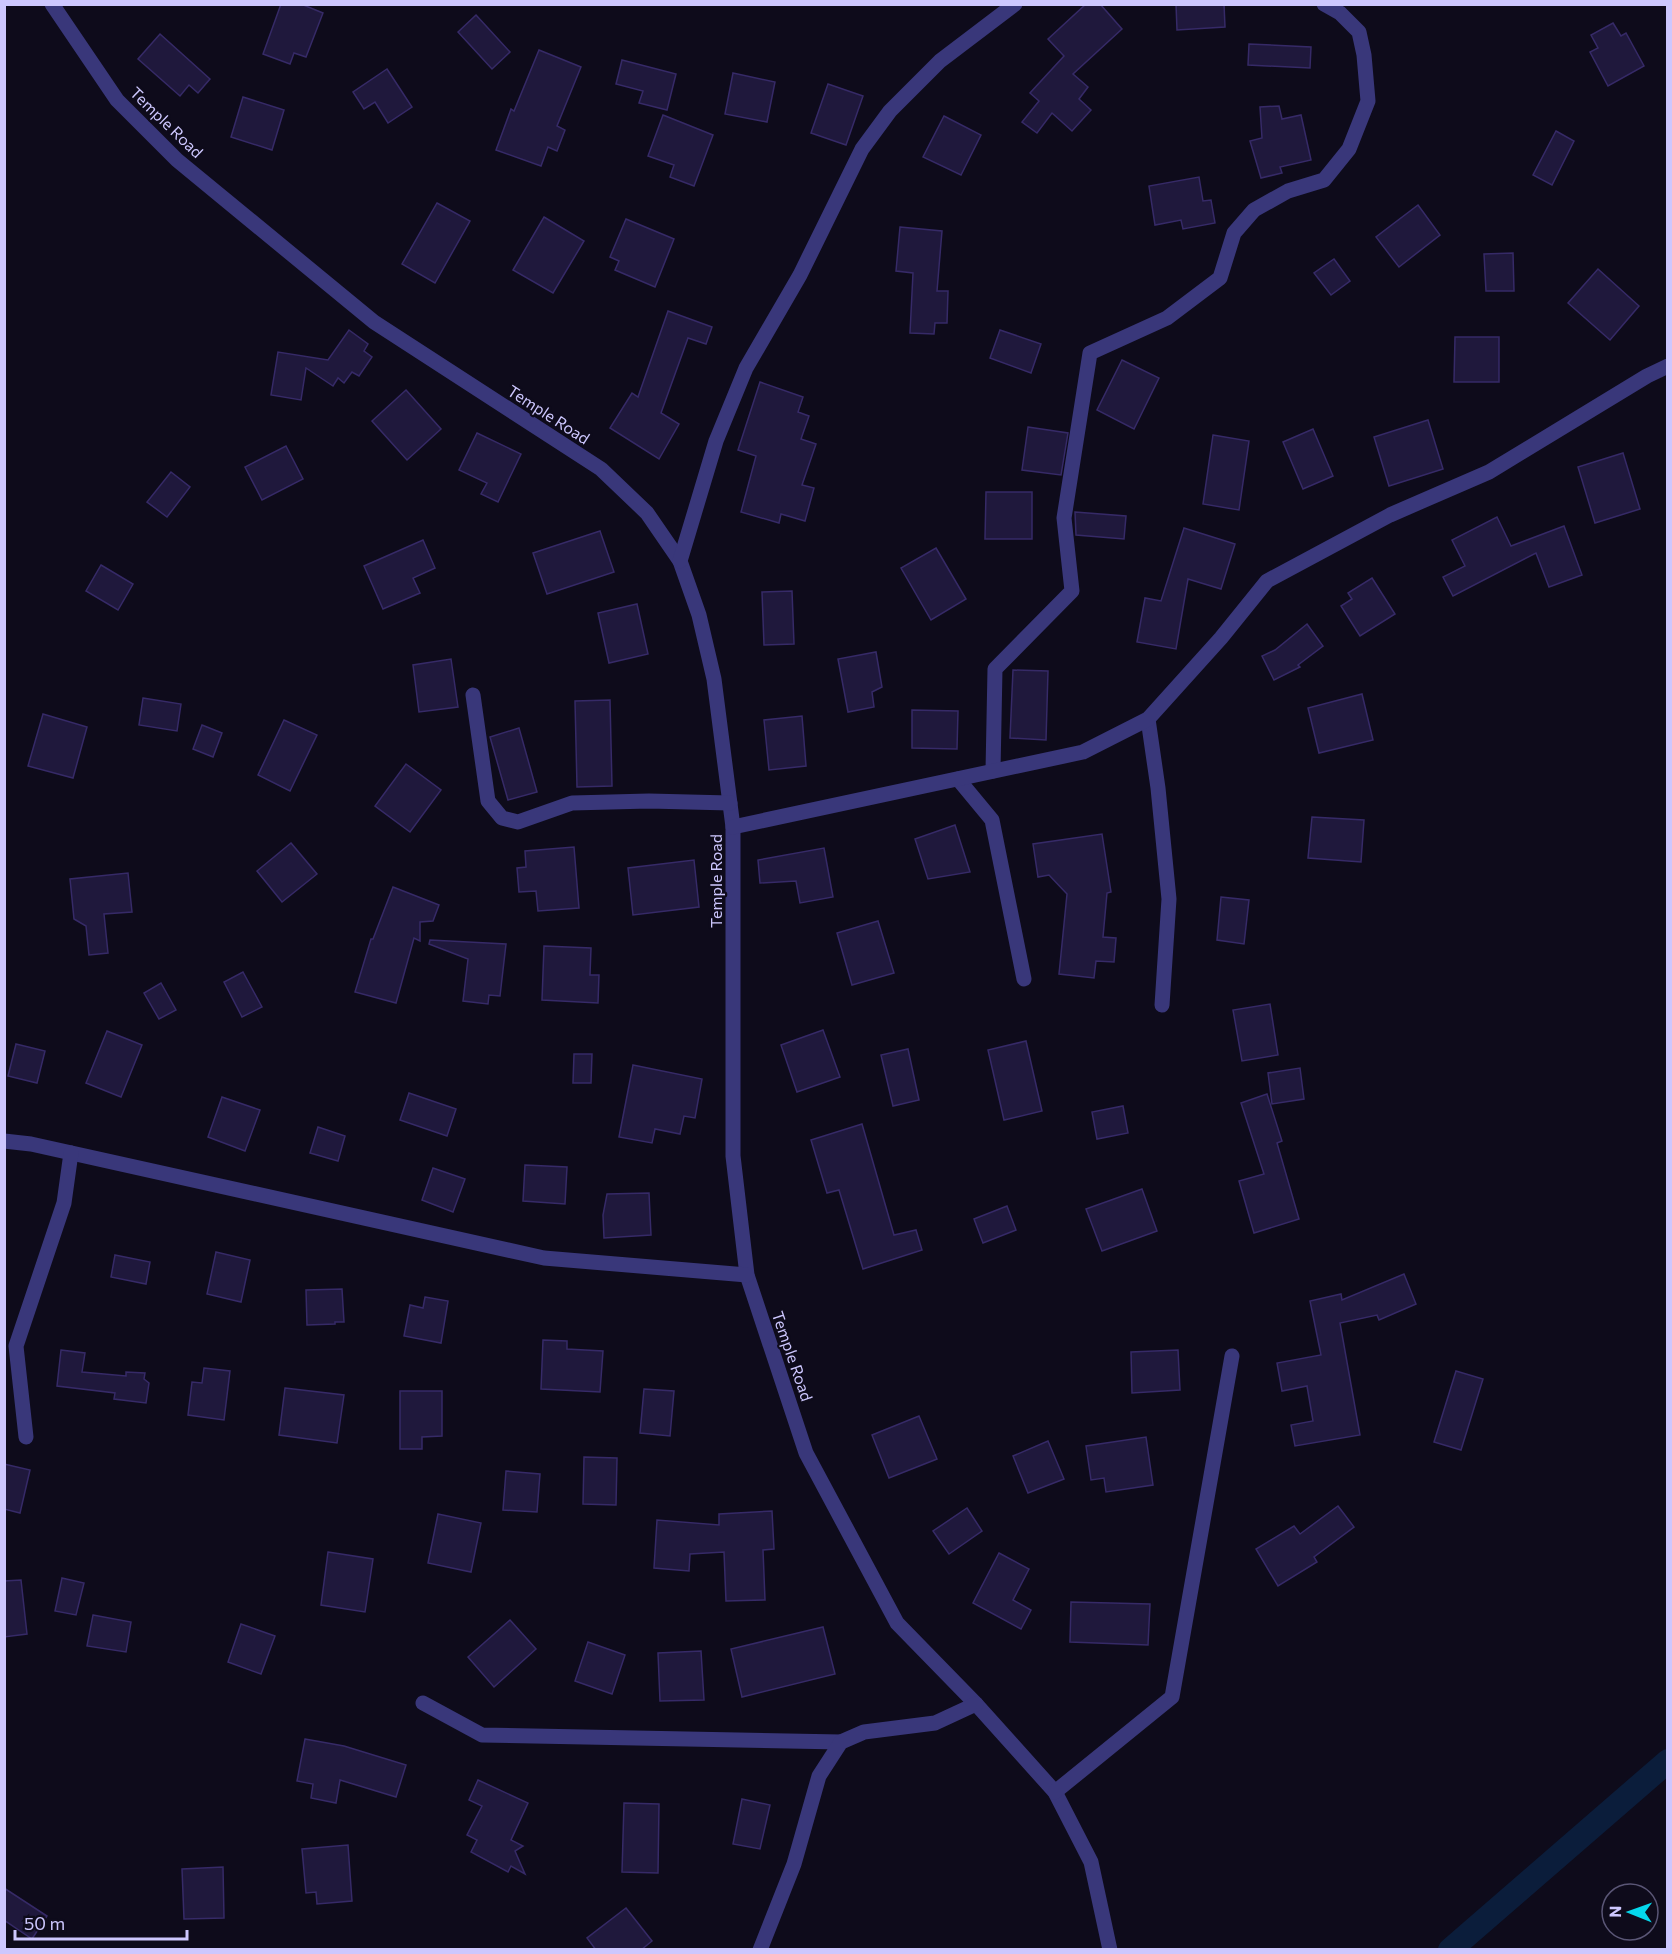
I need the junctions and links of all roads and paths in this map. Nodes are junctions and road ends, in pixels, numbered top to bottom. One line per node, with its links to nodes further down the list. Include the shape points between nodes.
1 (52, 4): 5 (street, Temple Road, via 117,100 177,159 374,322 601,469 647,513)
2 (1015, 4): 5 (street, via 940,61 890,111 862,149 800,275 746,368 716,441)
3 (1324, 4): 8 (street, via 1359,32 1364,55 1368,101 1349,149 1324,180 1288,191 1254,210 1234,233 1220,278 1167,318 1090,353 1064,518 1072,591 995,669)
4 (1668, 366): 7 (street, via 1489,472 1390,515 1267,581)
5 (680, 561): 10 (street, Temple Road, via 699,615 714,679)
6 (473, 695): 10 (street, via 488,801 502,818 518,822 572,803)
7 (1148, 719): 8 (street, via 1083,752); 13 (street, via 1169,899)
8 (993, 771): 9 (street)
9 (958, 779): 11 (street); 12 (street, via 992,820)
10 (730, 802): 11 (street, Temple Road)
11 (733, 827): 16 (street, Temple Road, via 733,1156)
12 (1024, 979)
13 (1162, 1005)
14 (4, 1141): 15 (street)
15 (71, 1153): 16 (street, via 544,1258); 18 (street, via 64,1203 16,1346)
16 (747, 1275): 20 (street, Temple Road, via 806,1453 897,1623)
17 (1232, 1356): 22 (street, via 1172,1697)
18 (26, 1437)
19 (423, 1703): 21 (street, via 482,1735)
20 (976, 1704): 21 (street, via 935,1723 864,1732); 22 (street, Temple Road)
21 (841, 1742): 23 (street, via 819,1776 794,1864)
22 (1055, 1791): 24 (street, Temple Road, via 1091,1862)
23 (760, 1950)
24 (1110, 1950)

